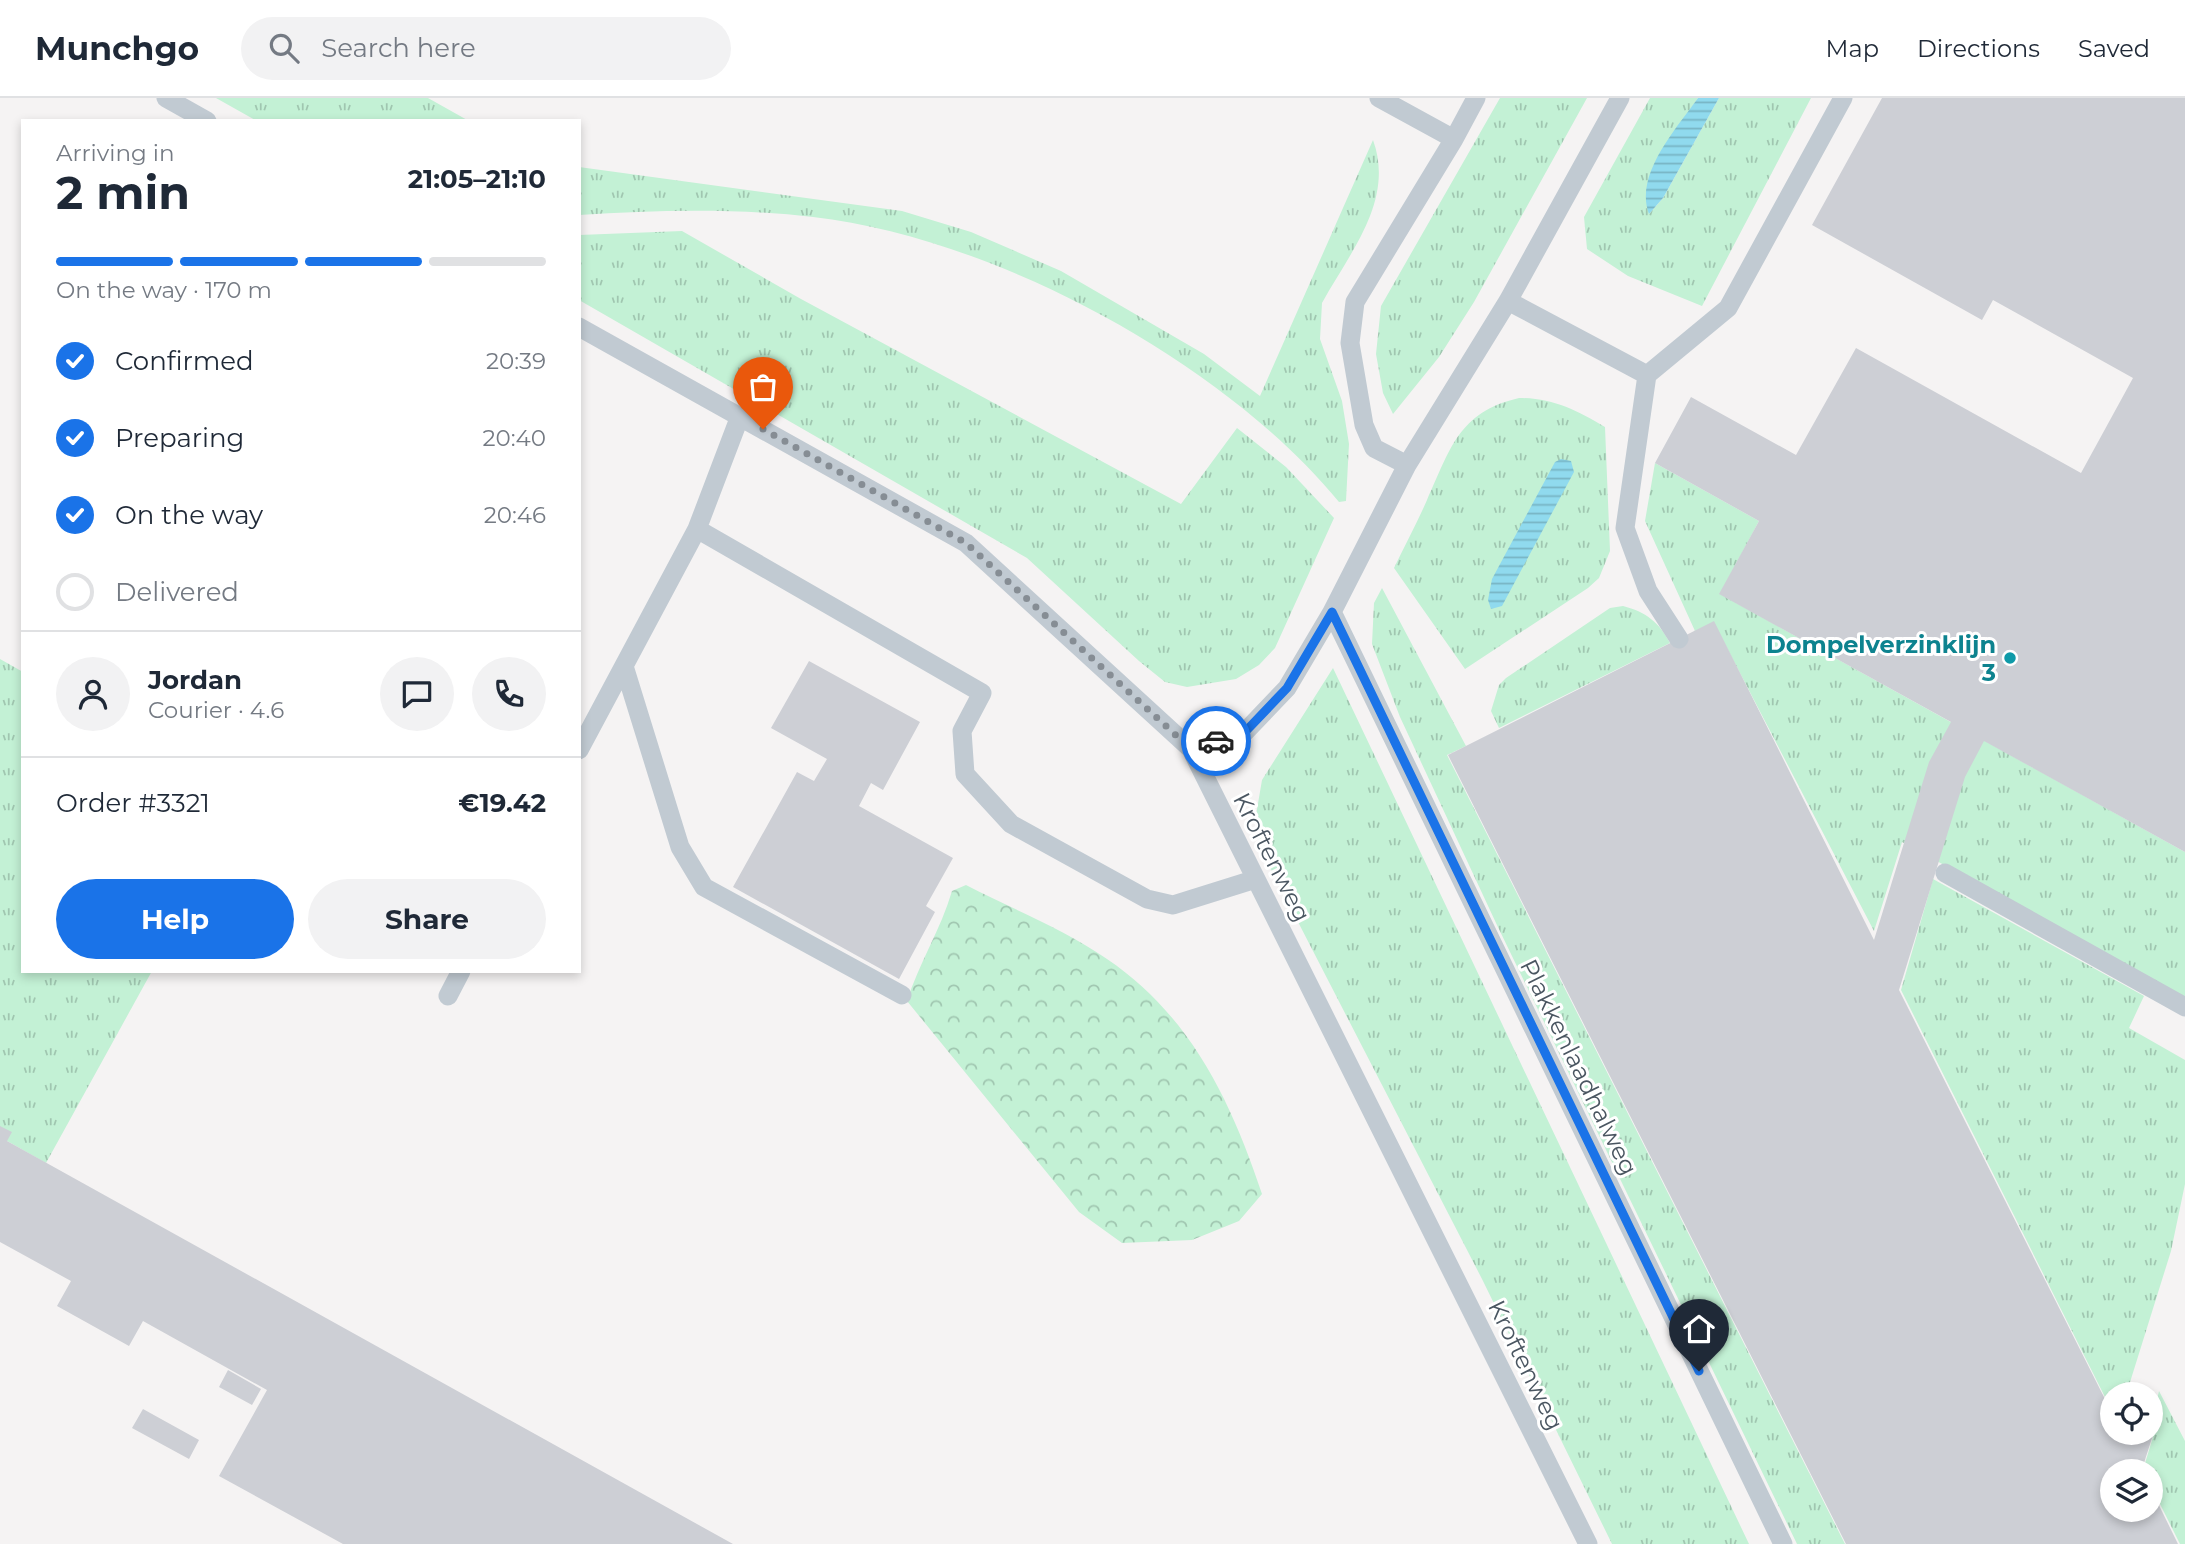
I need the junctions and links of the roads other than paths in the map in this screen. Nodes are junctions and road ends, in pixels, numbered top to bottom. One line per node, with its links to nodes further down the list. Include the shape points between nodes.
1 (166, 98): 6 (lane)
2 (1379, 98): 7 (lane)
3 (1476, 98): 7 (lane)
4 (1620, 98): 8 (lane)
5 (1843, 98): 10 (lane, via 1728,308)
6 (203, 119)
7 (1454, 139): 12 (lane, via 1355,302 1350,343 1364,425 1374,448)
8 (1508, 301): 10 (lane); 12 (lane)
9 (581, 328): 11 (lane, Kroftenweg)
10 (1647, 375): 15 (lane, via 1625,528 1648,591)
11 (740, 416): 13 (lane); 18 (lane, Kroftenweg, via 966,543)
12 (1407, 465): 14 (lane)
13 (697, 529): 16 (lane); 20 (lane, via 982,693 962,731 965,774 1011,824 1147,899 1173,905)
14 (1332, 612): 18 (lane, via 1287,688 1245,732); 26 (lane, Plakkenlaadhalweg)
15 (1679, 639)
16 (624, 666): 17 (lane); 22 (lane, via 680,847 704,887)
17 (581, 746)
18 (1191, 749): 20 (lane, Kroftenweg)
19 (1945, 873): 24 (lane)
20 (1256, 879): 25 (lane, Kroftenweg)
21 (460, 973): 23 (lane)
22 (902, 995)
23 (448, 996)
24 (2185, 1007)
25 (1588, 1544)
26 (1783, 1544)

